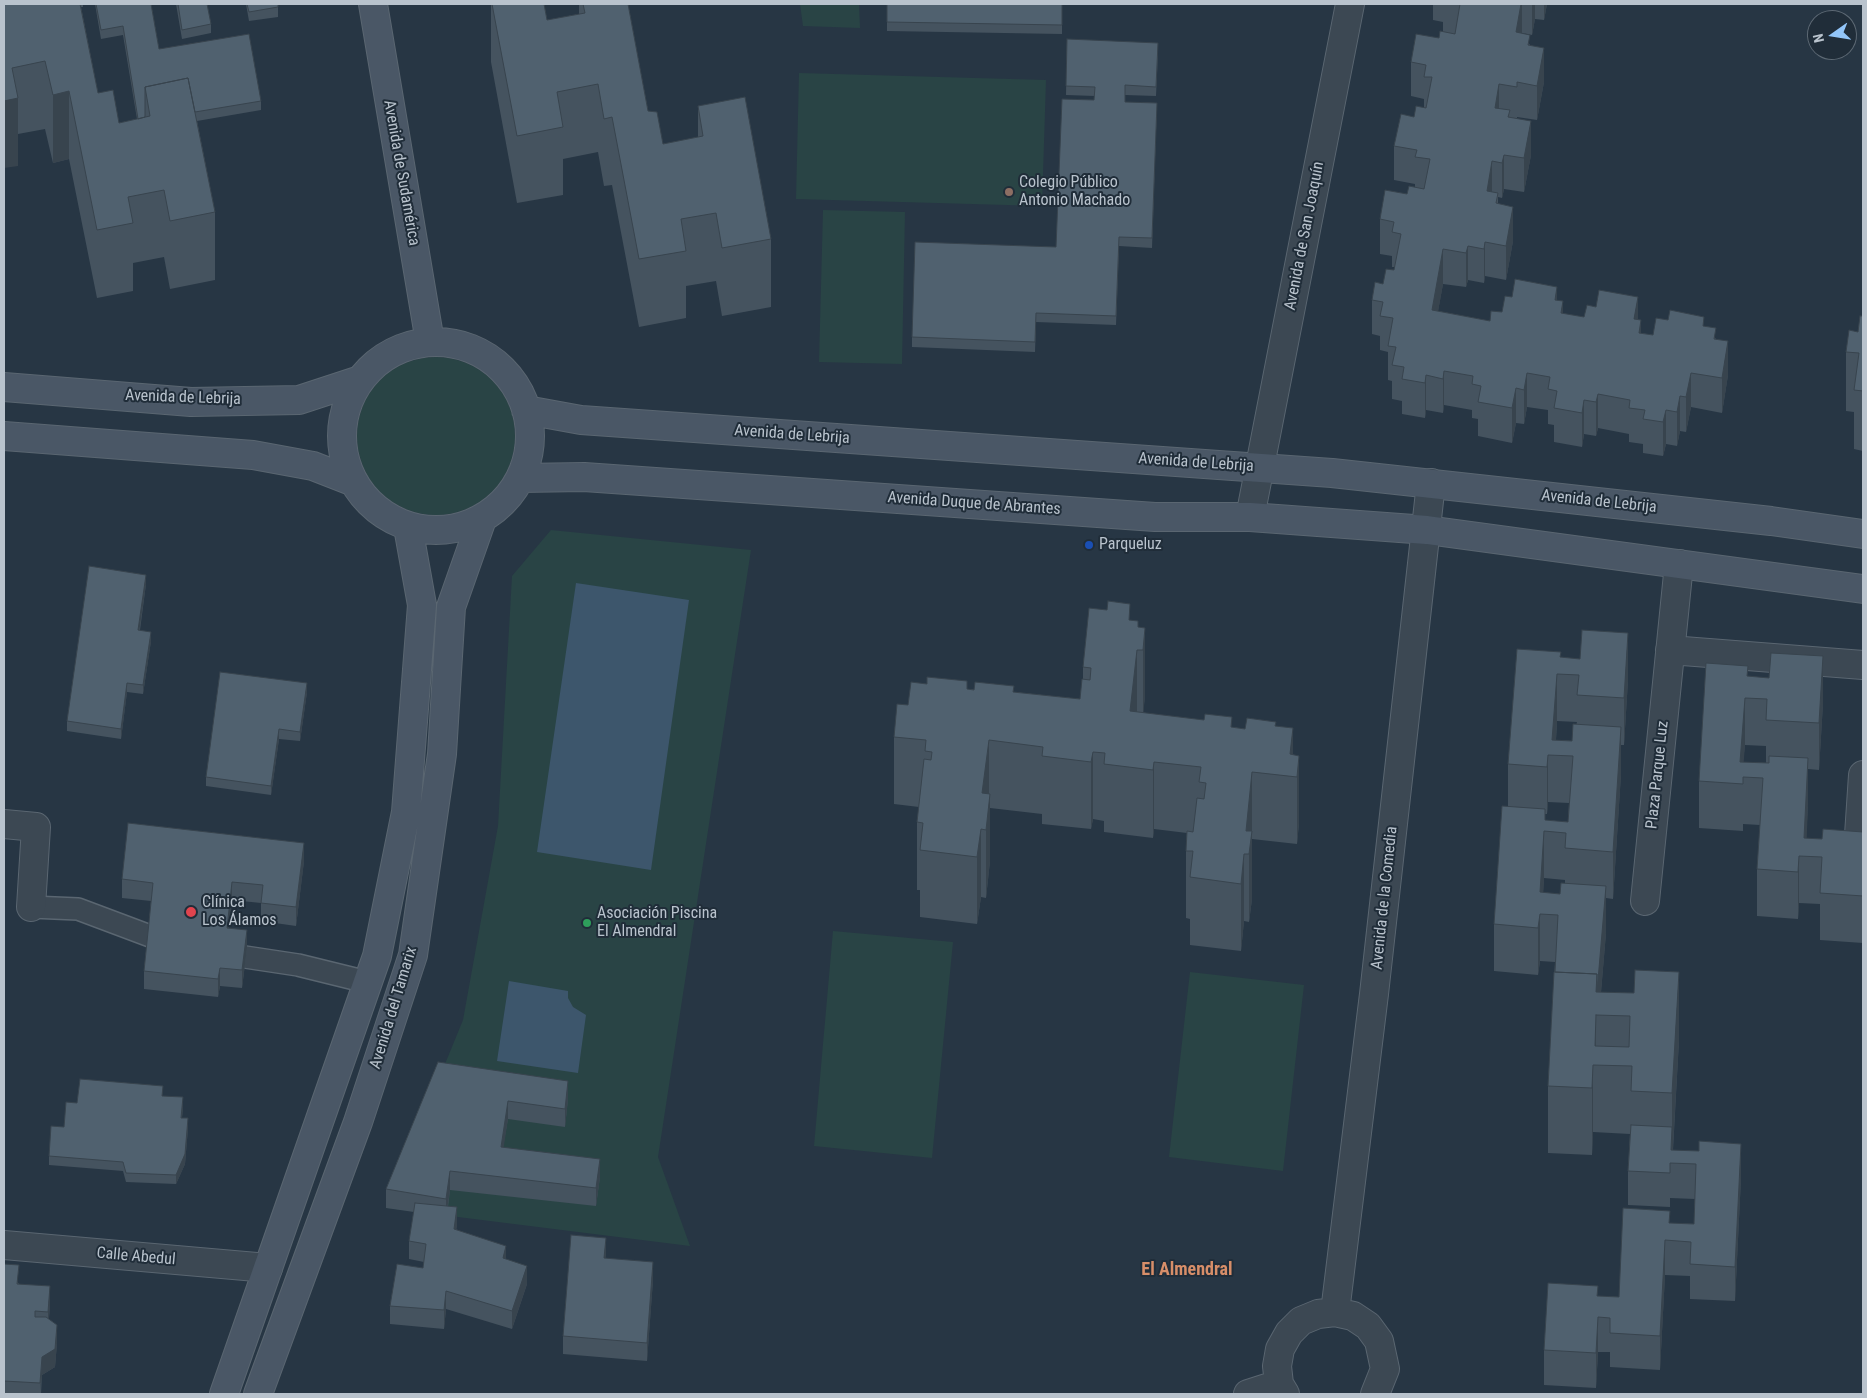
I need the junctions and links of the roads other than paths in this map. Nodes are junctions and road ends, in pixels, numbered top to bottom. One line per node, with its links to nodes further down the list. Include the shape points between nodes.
1 (372, 4): 3 (main road, Avenida de Sudamérica)
2 (1350, 4): 8 (street, Avenida de San Joaquín)
3 (430, 342): 4 (main road, via 401,348 378,362); 6 (main road, via 471,348 491,360 517,389)
4 (360, 380): 5 (main road, Avenida de Lebrija, via 299,400 191,402); 10 (main road, via 343,419 342,449)
5 (4, 387)
6 (526, 410): 8 (main road, Avenida de Lebrija, via 581,420); 9 (main road, via 529,449)
7 (4, 436): 10 (main road, via 253,455 312,466)
8 (1261, 468): 11 (main road, Avenida de Lebrija); 12 (street, Avenida de San Joaquín)
9 (520, 478): 12 (main road, Avenida Duque de Abrantes, via 584,477 1156,517); 13 (main road, via 506,500)
10 (354, 482): 14 (main road, via 374,508)
11 (1431, 483): 15 (street, Avenida de la Comedia); 16 (main road, Avenida de Lebrija)
12 (1250, 517): 15 (main road, Avenida Duque de Abrantes)
13 (482, 519): 14 (main road, via 452,529); 34 (main road, Avenida del Tamarix, via 451,607 442,754 413,955 358,1122)
14 (408, 527): 28 (main road, Avenida del Tamarix, via 422,604 406,812 376,956)
15 (1427, 530): 17 (main road); 31 (street, Avenida de la Comedia)
16 (1863, 534)
17 (1679, 564): 18 (main road); 19 (street, Plaza Parque Luz)
18 (1863, 589)
19 (1670, 650): 20 (street); 24 (street, Plaza Parque Luz)
20 (1863, 665)
21 (1863, 775): 23 (street)
22 (4, 824): 25 (street, via 36,827)
23 (1859, 835)
24 (1645, 901)
25 (31, 907): 26 (lane, via 78,909)
26 (150, 936)
27 (245, 957): 28 (lane, via 298,965)
28 (367, 982): 30 (main road, Avenida del Tamarix)
29 (4, 1245): 30 (street, Calle Abedul)
30 (268, 1268): 33 (main road, Avenida del Tamarix)
31 (1335, 1312): 32 (street, via 1301,1321 1289,1333 1280,1348 1277,1366); 36 (street, via 1353,1316 1368,1326 1379,1341 1385,1369)
32 (1282, 1389): 35 (street)
33 (224, 1394)
34 (258, 1394)
35 (1248, 1394)
36 (1375, 1394)

